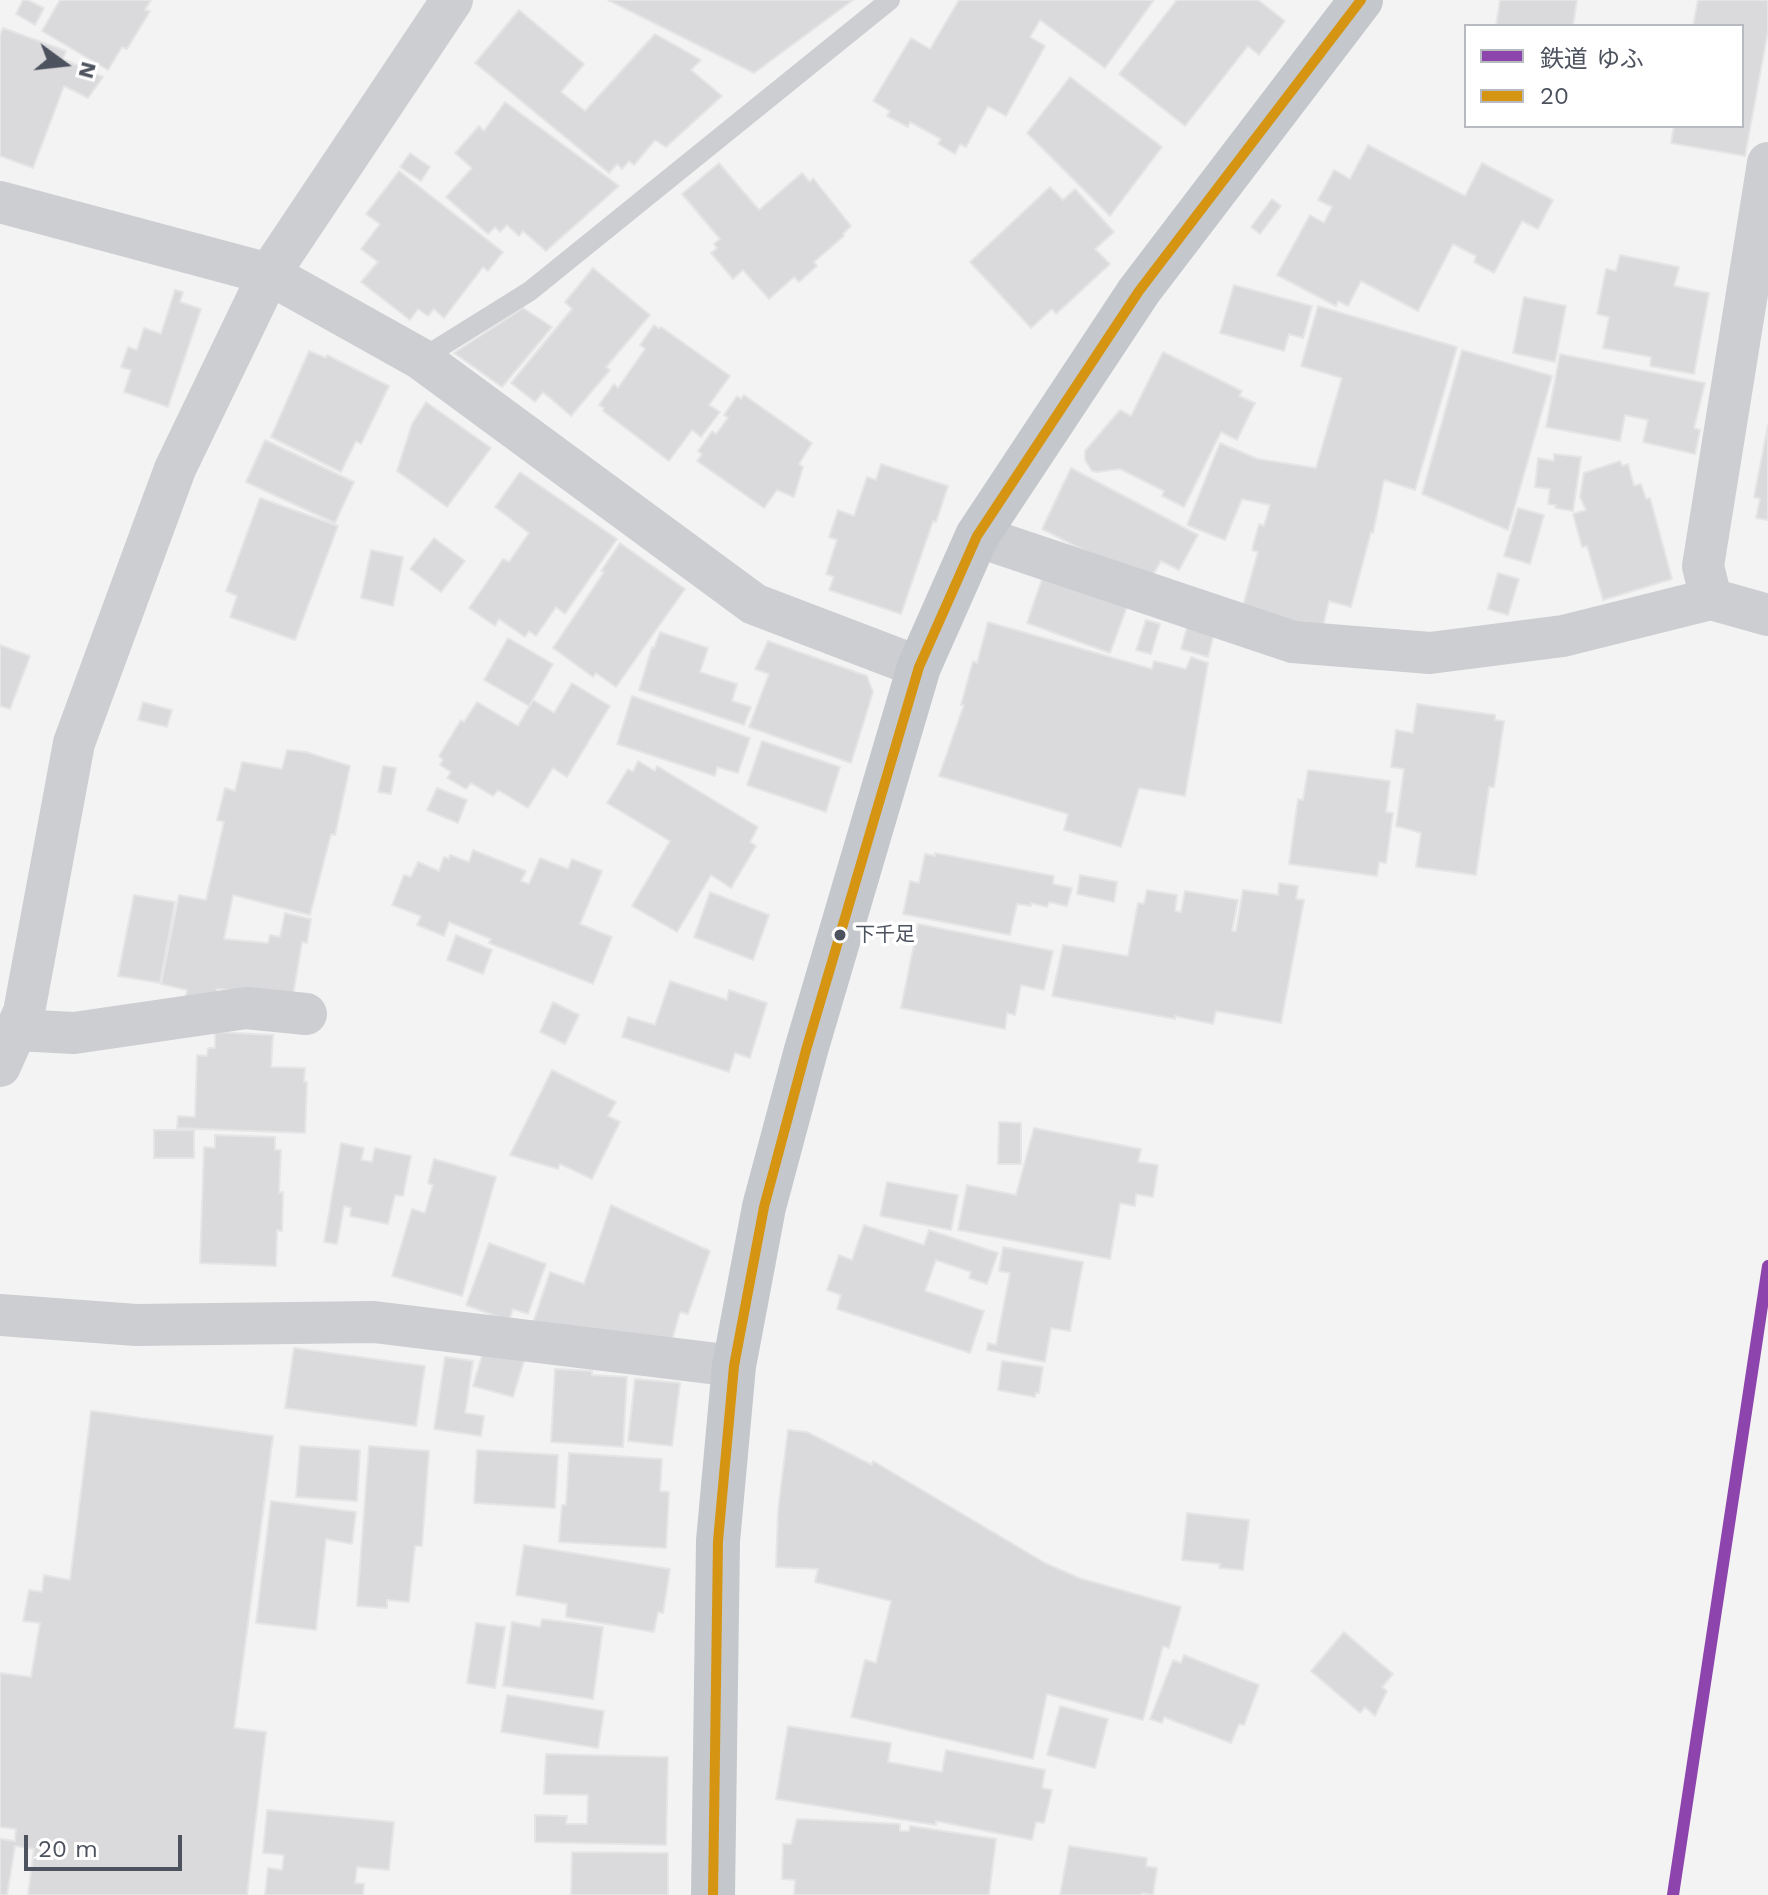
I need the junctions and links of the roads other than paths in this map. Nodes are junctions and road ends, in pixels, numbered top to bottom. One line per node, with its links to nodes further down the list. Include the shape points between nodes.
1 (452, 0): 6 (street)
2 (890, 0): 7 (lane, via 530,291)
3 (1361, 0): 8 (highway, via 1139,291)
4 (1768, 163): 9 (street, via 1703,566)
5 (0, 202): 6 (street)
6 (269, 274): 7 (street); 13 (street, via 175,469 74,743 24,1012)
7 (421, 359): 11 (street, via 754,604)
8 (977, 536): 9 (street, via 1308,644 1430,653 1563,636); 11 (highway)
9 (1711, 599): 10 (street)
10 (1768, 615)
11 (919, 667): 15 (highway, via 798,1078 764,1207)
12 (306, 1014): 13 (street, via 246,1008)
13 (8, 1048)
14 (0, 1315): 15 (street, via 136,1325 374,1322)
15 (734, 1366): 16 (highway, via 718,1541)
16 (713, 1895)

